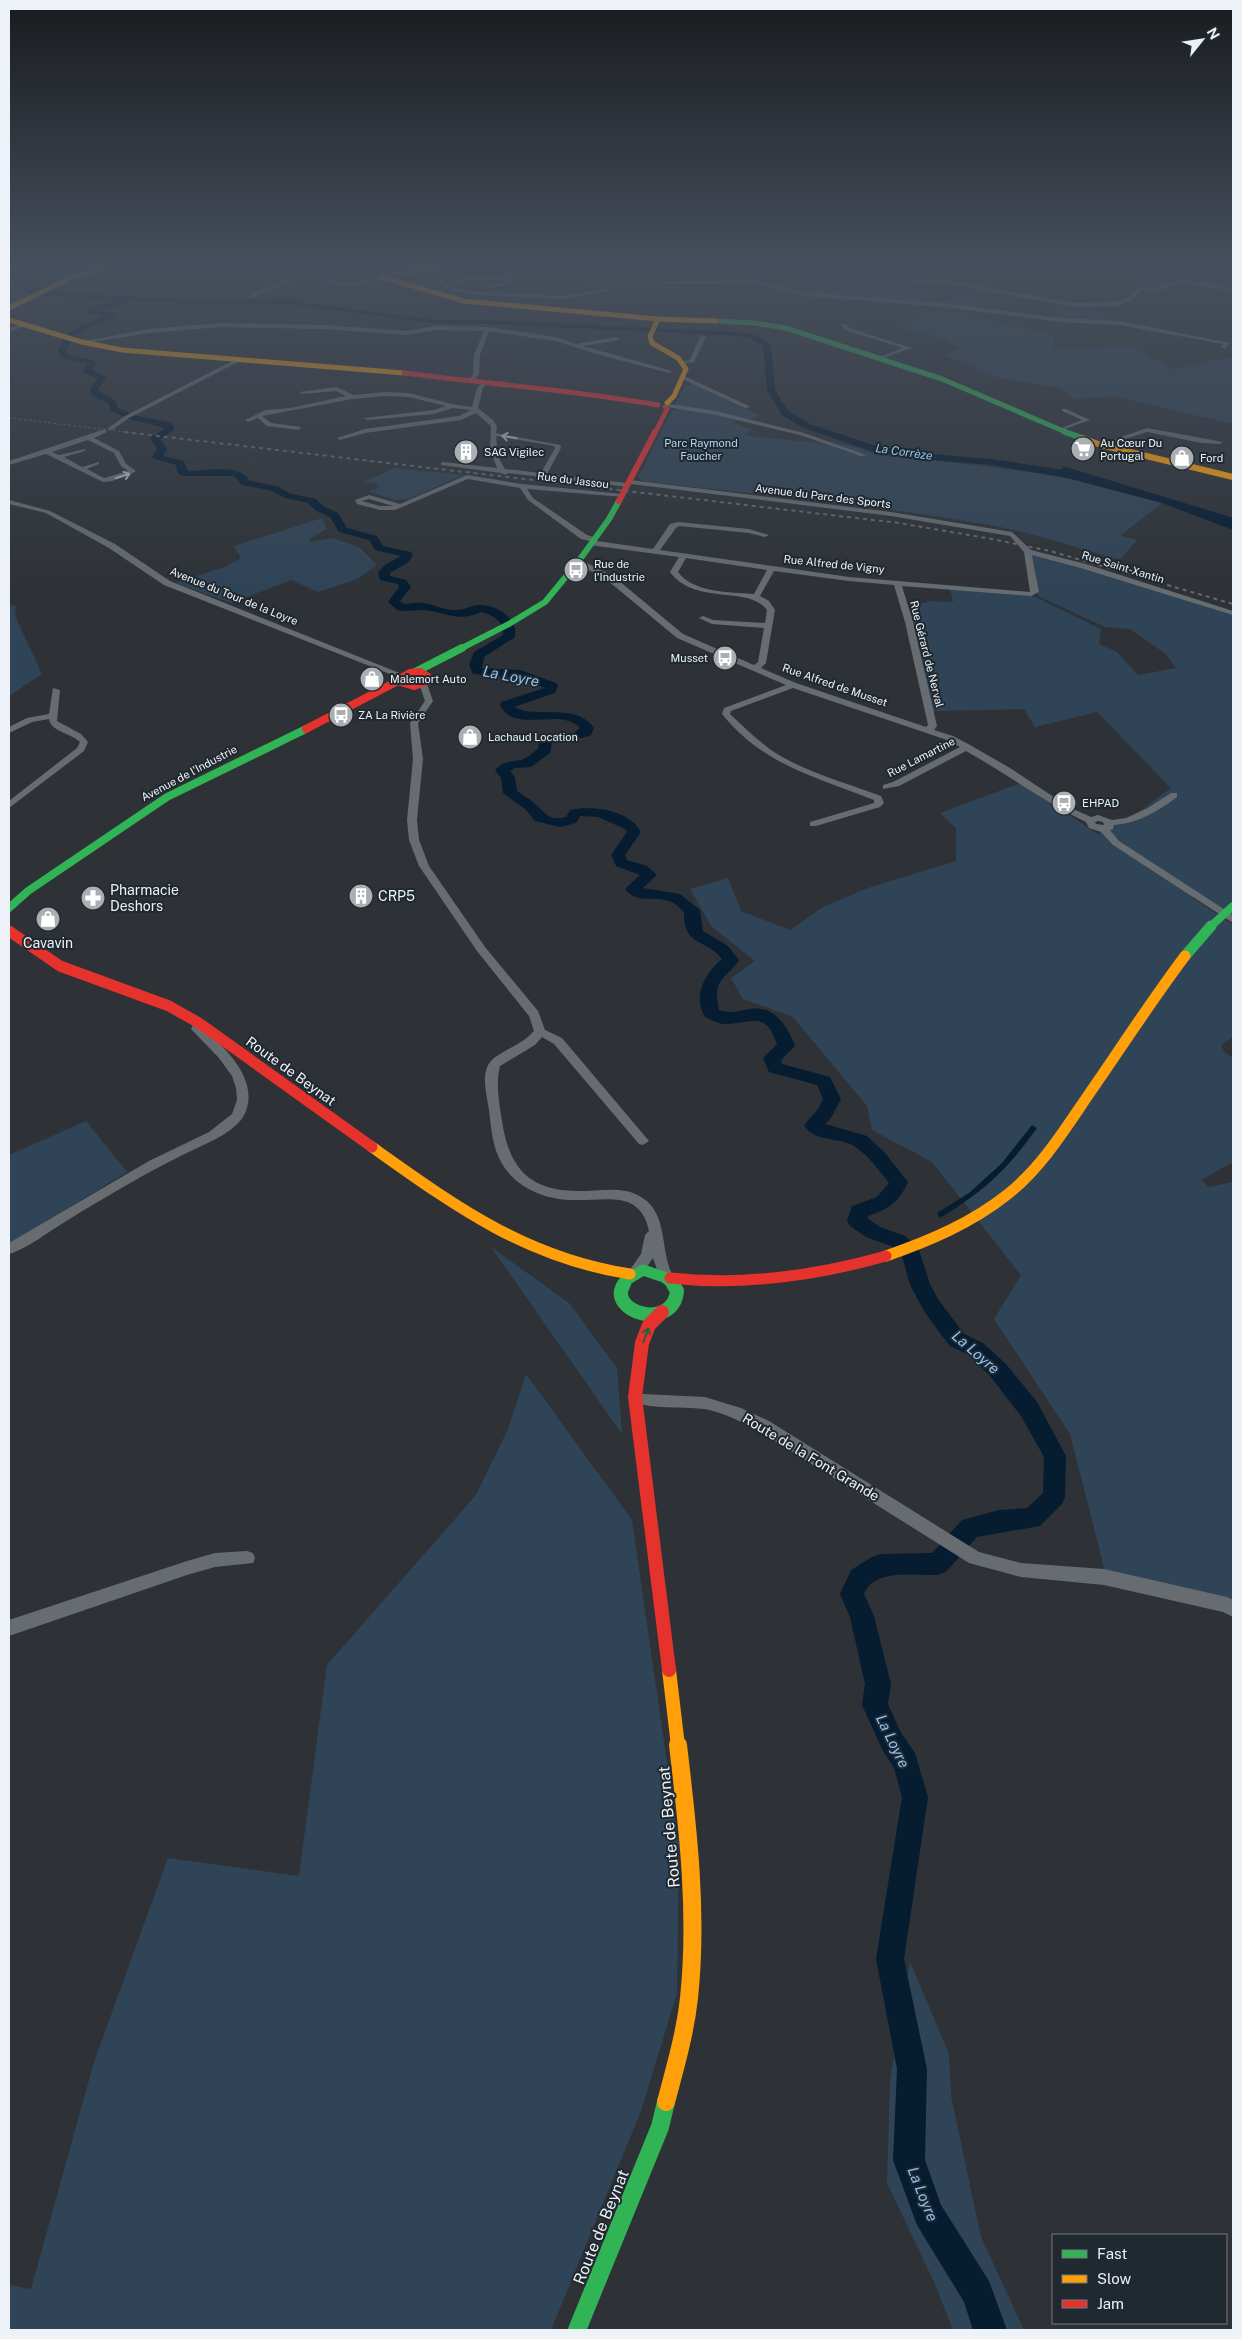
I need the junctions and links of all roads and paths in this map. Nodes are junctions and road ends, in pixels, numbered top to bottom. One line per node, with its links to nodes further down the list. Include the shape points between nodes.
1 (213, 373): 24 (street)
2 (410, 373): 7 (main road)
3 (476, 373): 7 (street)
4 (684, 373): 11 (main road, via 674,396)
5 (686, 373): 13 (street)
6 (923, 373): 22 (main road)
7 (472, 381): 8 (main road)
8 (484, 383): 11 (main road); 15 (street)
9 (302, 392): 10 (street, via 337,389)
10 (352, 397): 12 (street, via 398,394); 17 (street, via 291,410)
11 (665, 405): 31 (street, via 716,413 802,434); 42 (main road, via 667,410)
12 (452, 406): 15 (street); 19 (street, via 434,412)
13 (747, 407)
14 (258, 408): 17 (street)
15 (475, 409): 23 (street, via 491,421 494,426); 25 (street, via 461,418 365,431)
16 (1064, 410): 22 (street, via 1088,420)
17 (270, 411): 18 (street)
18 (259, 416): 20 (street); 21 (street, via 276,428)
19 (367, 418)
20 (248, 420)
21 (299, 428)
22 (1062, 430): 27 (main road)
23 (492, 434): 38 (street, via 491,444 498,467); 39 (street, one-way to 23, via 557,445)
24 (89, 438): 29 (street); 30 (street)
25 (340, 438)
26 (1220, 442): 27 (street, via 1147,430)
27 (1101, 444): 40 (main road)
28 (83, 450): 32 (street)
29 (46, 451): 32 (street); 34 (street)
30 (120, 455): 33 (street); 37 (street, one-way to 30, via 107,480 131,473 132,470 121,463)
31 (863, 455)
32 (58, 457): 37 (street)
33 (109, 459)
34 (9, 463)
35 (98, 463): 37 (street)
36 (442, 464): 38 (street)
37 (82, 469)
38 (506, 473): 39 (street)
39 (543, 476): 42 (street)
40 (1233, 477)
41 (522, 486): 42 (street, Rue du Jassou); 44 (street, Rue du Jassou, via 467,477); 46 (street, Rue du Jassou, via 530,499)
42 (626, 489): 46 (main road); 48 (street, Avenue du Parc des Sports, via 891,514 1012,534)
43 (9, 502): 60 (street, Avenue du Tour de la Loyre, via 48,512 112,546 167,583)
44 (400, 506): 44 (street, Rue du Jassou, via 370,497 358,500 382,509)
45 (765, 535): 47 (street, via 678,524 673,526)
46 (593, 542): 47 (street, Rue Alfred de Vigny); 50 (main road)
47 (655, 552): 49 (street, Rue Alfred de Vigny)
48 (1028, 552): 52 (street, Rue Alfred de Vigny, via 1035,592 1031,594); 54 (street, Rue Saint-Xantin)
49 (684, 556): 51 (street, Rue Alfred de Vigny); 53 (street, via 674,572 684,584)
50 (578, 562): 57 (main road, via 545,602); 58 (street, Rue Alfred de Musset, via 610,578 680,636)
51 (771, 569): 52 (street, Rue Alfred de Vigny); 53 (street)
52 (897, 582): 68 (street, Rue Gérard de Nerval, via 933,726)
53 (756, 597): 56 (street, via 771,610)
54 (1233, 612)
55 (703, 618): 56 (street, via 712,622)
56 (768, 626): 58 (street, via 762,663)
57 (441, 660): 59 (main road); 61 (main road)
58 (755, 668): 63 (street, Rue Alfred de Musset)
59 (415, 672): 60 (main road); 61 (main road)
60 (401, 678): 62 (main road, via 403,684); 65 (main road)
61 (425, 680): 62 (main road); 85 (street, via 429,701 414,723 413,731 418,759 412,820 414,840 424,866 481,948 534,1014)
62 (411, 686): 65 (main road)
63 (793, 686): 68 (street, Rue Alfred de Musset); 73 (street, via 727,710 726,714 754,742 775,756 805,771 878,798 877,805)
64 (56, 690): 66 (street)
65 (374, 695): 75 (main road, Avenue de l'Industrie, via 167,797)
66 (54, 716): 67 (street, via 30,720); 72 (street, via 59,728 81,736 84,742 80,749)
67 (9, 730)
68 (928, 730): 69 (street, Rue Alfred de Musset)
69 (967, 747): 70 (street, Rue Lamartine); 74 (street, Rue Alfred de Musset, via 1066,809 1090,820 1092,826)
70 (886, 787)
71 (1174, 795): 74 (street, via 1143,817)
72 (10, 803)
73 (813, 824)
74 (1107, 826): 79 (street, via 1116,843)
75 (28, 891): 76 (main road, Avenue de l'Industrie); 78 (main road, Avenue de l'Industrie)
76 (9, 901)
77 (1233, 906): 93 (main road, via 1216,920 1180,962 1058,1141 1032,1172 994,1204 943,1234 912,1247 818,1271)
78 (9, 908)
79 (1233, 920)
80 (9, 923): 81 (main road)
81 (9, 931): 83 (main road, Route de Beynat)
82 (9, 944): 83 (main road, via 30,956)
83 (60, 966): 84 (main road, Route de Beynat, via 169,1006)
84 (199, 1023): 88 (street, via 197,1029 232,1064 237,1074 242,1100 234,1121 95,1196); 89 (main road, Route de Beynat, via 398,1165 496,1230)
85 (540, 1032): 86 (street, via 558,1041); 87 (street, via 531,1042 495,1064 492,1070 502,1149 508,1164 540,1190 572,1196 615,1193 632,1198 649,1211)
86 (643, 1141)
87 (655, 1231): 90 (street, via 650,1237 647,1256); 91 (street, via 657,1256)
88 (9, 1248)
89 (547, 1254): 90 (main road, Route de Beynat, via 602,1272); 92 (main road, Route de Beynat, via 559,1263)
90 (633, 1273): 91 (main road, via 650,1269); 95 (main road, via 622,1283)
91 (667, 1276): 93 (main road, via 700,1282); 96 (main road, via 676,1290)
92 (603, 1280)
93 (752, 1280): 96 (main road, via 692,1293)
94 (613, 1288): 95 (main road)
95 (620, 1297): 98 (main road)
96 (674, 1303): 97 (main road)
97 (662, 1312): 98 (main road); 99 (main road, Route de Beynat, one-way to 97, via 642,1343 649,1325)
98 (632, 1320): 99 (main road, via 631,1389)
99 (635, 1397): 101 (street, Route de la Font Grande, via 705,1403 736,1412 764,1426 975,1558 1021,1570 1104,1577 1228,1605); 103 (main road, Route de Beynat, via 689,1848 692,1931 689,1999 660,2127)
100 (248, 1558): 102 (street, via 215,1560 187,1568)
101 (1233, 1609)
102 (9, 1628)
103 (577, 2330)

